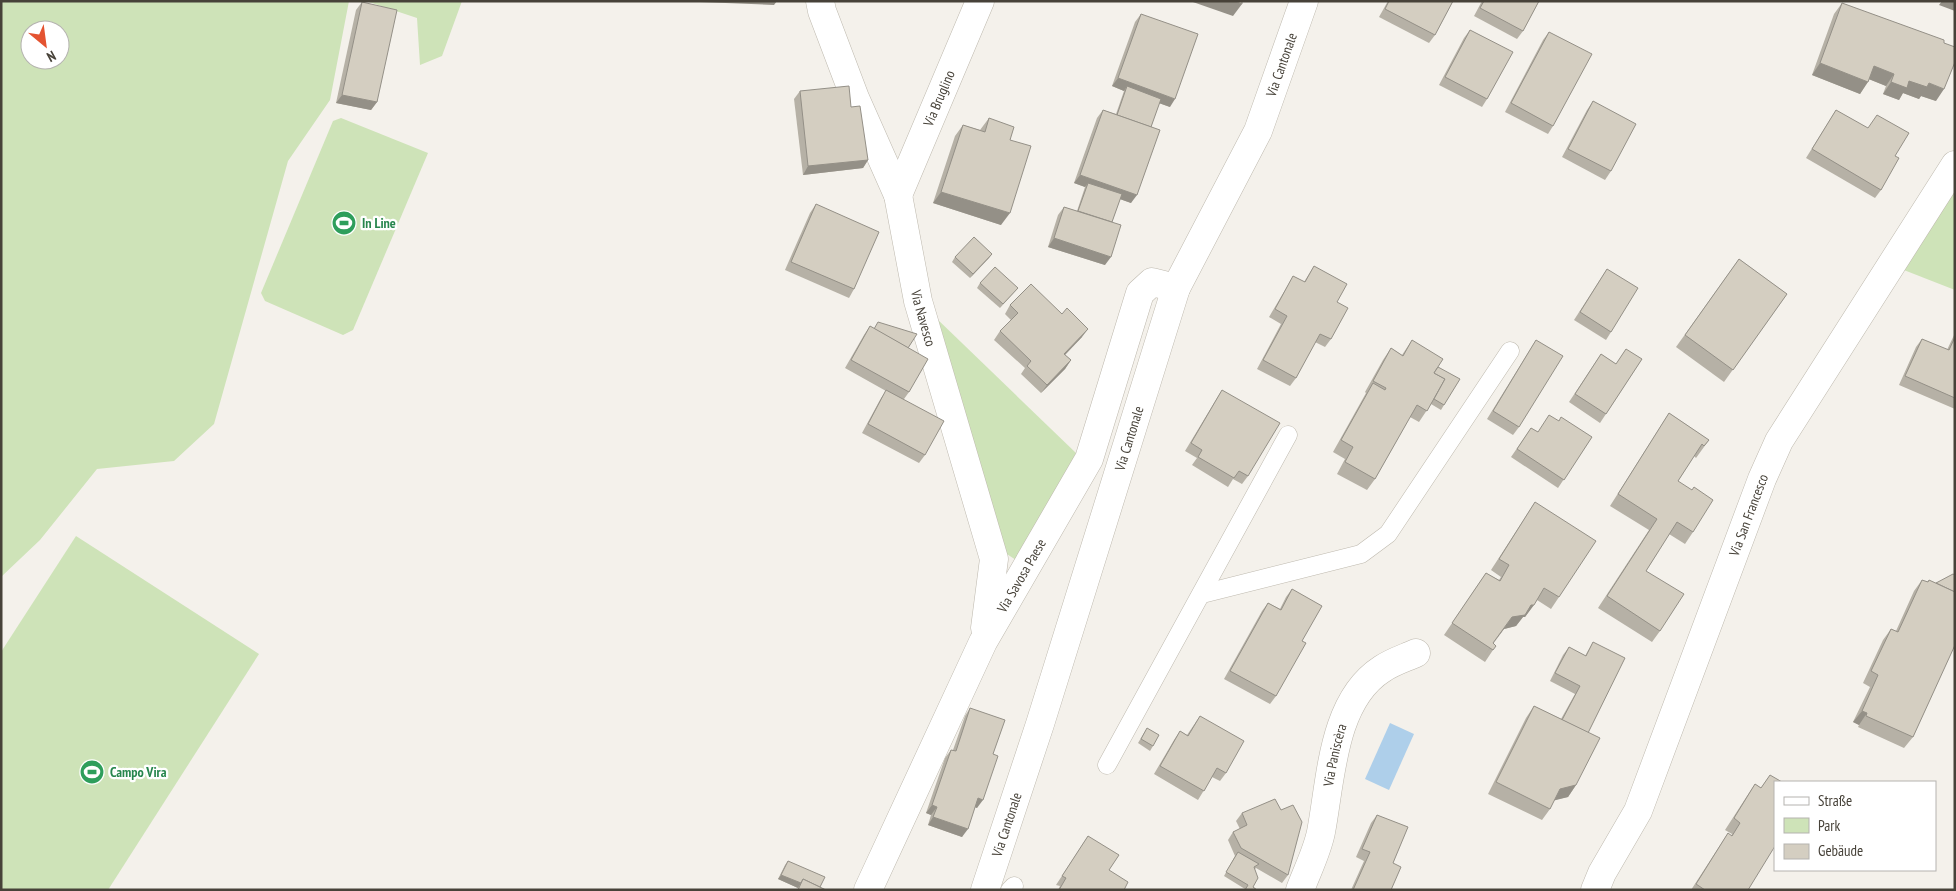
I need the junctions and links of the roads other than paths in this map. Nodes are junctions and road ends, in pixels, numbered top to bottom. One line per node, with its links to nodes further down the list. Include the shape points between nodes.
1 (820, 1): 5 (street, Via Navesco, via 856,98)
2 (980, 1): 5 (street, Via Bruglino)
3 (1304, 1): 6 (street, Via Cantonale, via 1258,131)
4 (1955, 165): 16 (street, Via San Francesco, via 1779,441 1638,811)
5 (898, 195): 10 (street, Via Navesco, via 918,301 994,559)
6 (1176, 288): 10 (street, Via Savosa Paese, via 1152,282 1140,293 1089,459); 14 (street, Via Cantonale)
7 (1510, 351): 9 (lane, via 1388,534 1361,554)
8 (1288, 435): 9 (lane)
9 (1202, 594): 12 (lane)
10 (983, 642): 13 (street, Via Savosa Paese)
11 (1416, 653): 15 (street, Via Paniscèra, via 1382,669 1361,688 1346,712 1333,756 1320,835)
12 (1107, 765)
13 (868, 890)
14 (985, 890)
15 (1300, 890)
16 (1595, 890)

